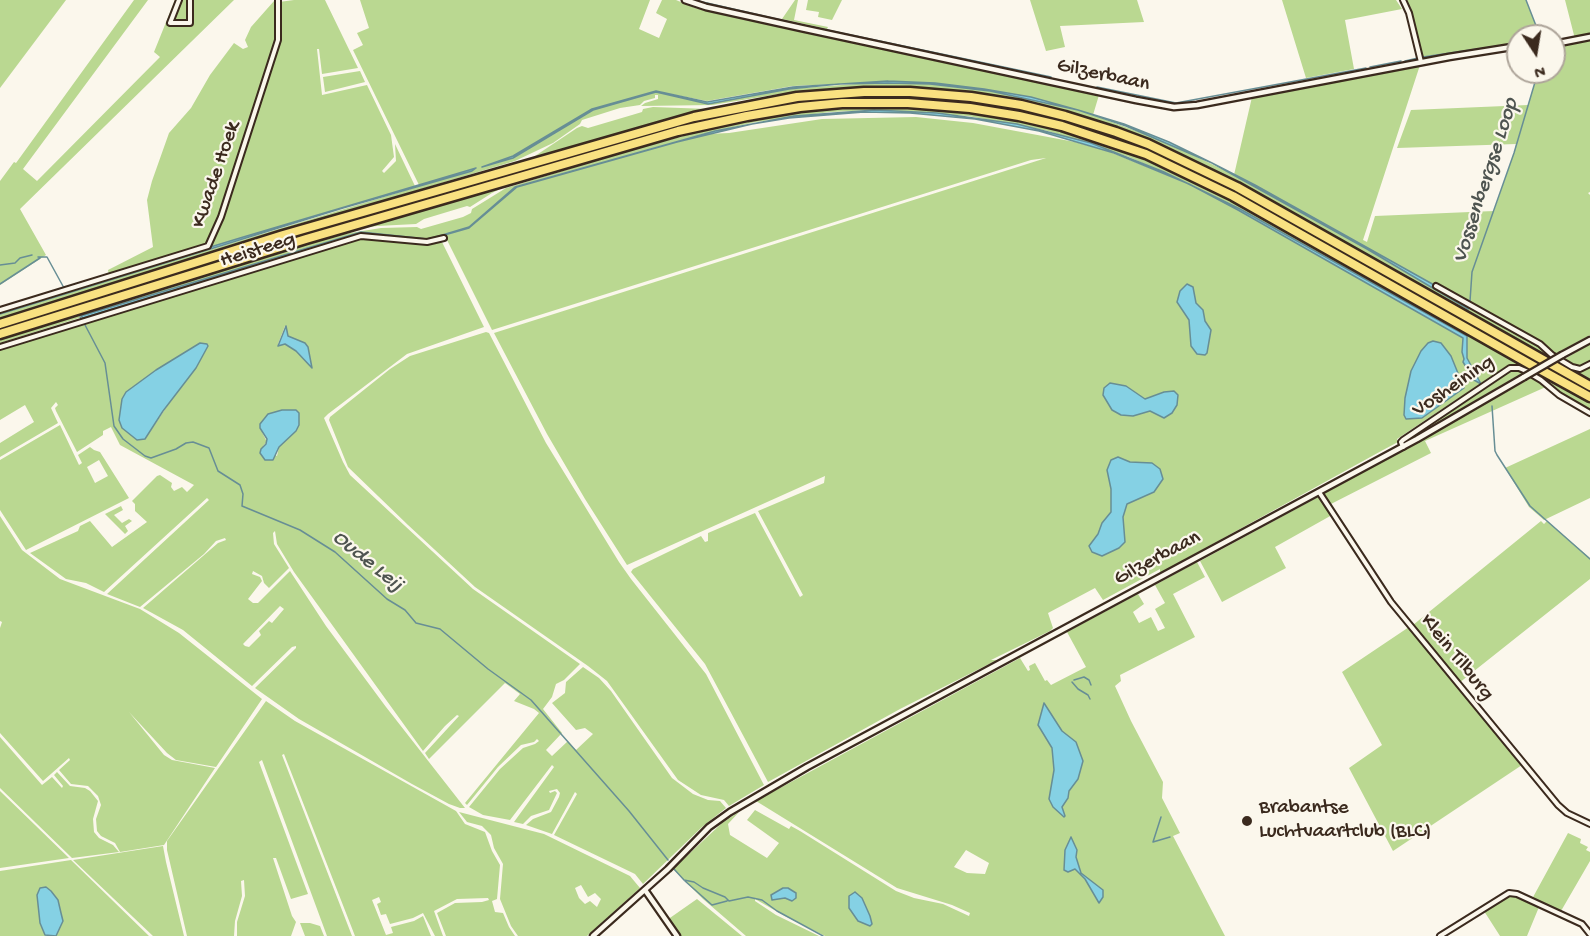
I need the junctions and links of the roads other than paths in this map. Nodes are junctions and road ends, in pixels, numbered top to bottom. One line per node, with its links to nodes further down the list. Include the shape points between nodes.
1 (178, 0): 2 (street, via 170,23 190,23)
2 (190, 0)
3 (278, 0): 12 (street, Kwade Hoek, via 278,40 209,244)
4 (685, 0): 9 (street, Gilzerbaan, via 1166,106 1197,105)
5 (1403, 0): 9 (street)
6 (1590, 38): 7 (street)
7 (1566, 42)
8 (1506, 48): 9 (street, Gilzerbaan)
9 (1421, 62)
10 (444, 238): 16 (street, Heisteeg, via 426,242 361,236)
11 (1436, 286): 17 (street, via 1533,340 1572,367 1580,369)
12 (0, 310)
13 (0, 324): 18 (highway, via 283,235 694,117 797,97 909,92 1021,105 1148,144 1237,187)
14 (0, 334): 19 (highway, via 678,131 800,107 908,103 1019,116 1146,154 1233,196)
15 (1590, 340): 21 (street, Gilzerbaan, bridge)
16 (0, 347)
17 (1590, 364)
18 (1590, 386)
19 (1590, 397)
20 (1590, 412): 21 (street, Vosheining, via 1532,374 1514,367 1439,414 1401,442)
21 (1402, 447): 22 (street, Gilzerbaan)
22 (1319, 492): 23 (street, Klein Tilburg, via 1391,602 1558,805); 24 (street, Gilzerbaan, via 729,810)
23 (1590, 825)
24 (645, 890): 26 (street, Gilzerbaan); 27 (street)
25 (1590, 934): 28 (street, via 1582,924 1509,893)
26 (593, 936)
27 (677, 936)
28 (1440, 936)

